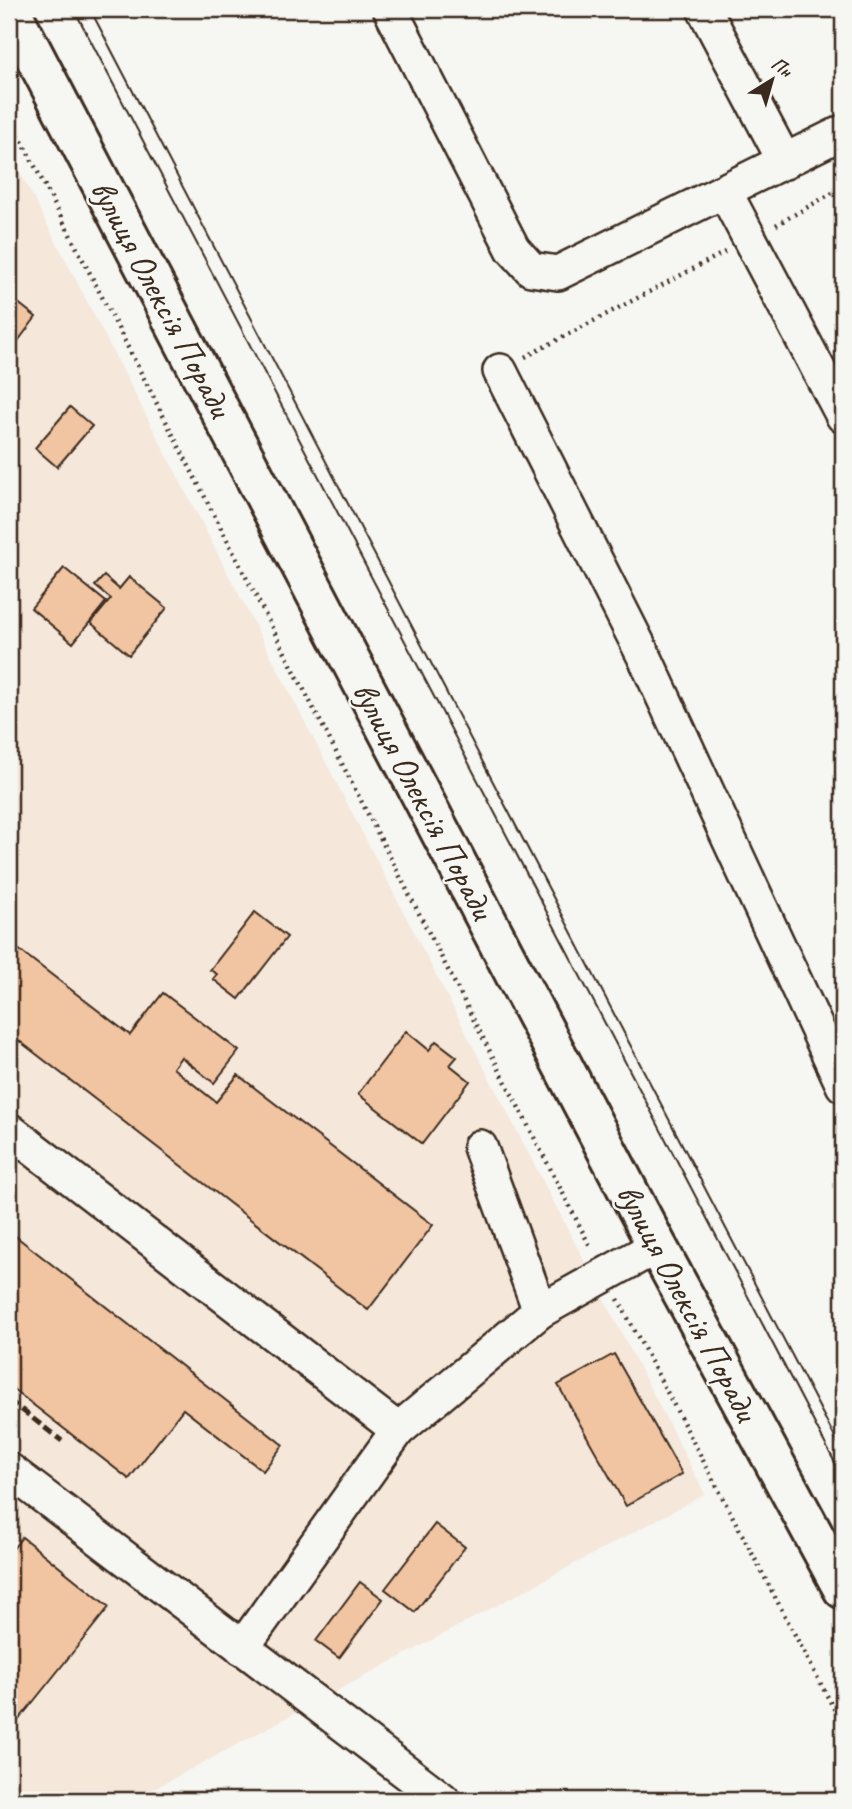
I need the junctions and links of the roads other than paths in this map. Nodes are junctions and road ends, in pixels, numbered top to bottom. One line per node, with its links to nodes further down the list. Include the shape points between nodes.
1 (10, 9): 12 (main road, вулиця Олексія Поради)
2 (390, 9): 6 (lane, via 513,249 531,269 558,273)
3 (704, 9): 5 (lane)
4 (843, 132): 5 (lane)
5 (785, 162): 6 (lane)
6 (725, 192): 8 (lane)
7 (500, 371): 9 (lane, via 646,660)
8 (843, 416)
9 (843, 1085)
10 (9, 1130): 14 (lane)
11 (481, 1147): 13 (lane)
12 (657, 1246): 13 (lane); 16 (main road, вулиця Олексія Поради)
13 (540, 1311): 14 (lane)
14 (398, 1430): 17 (lane)
15 (9, 1470): 17 (lane)
16 (838, 1568)
17 (242, 1647): 18 (lane)
18 (443, 1800)

